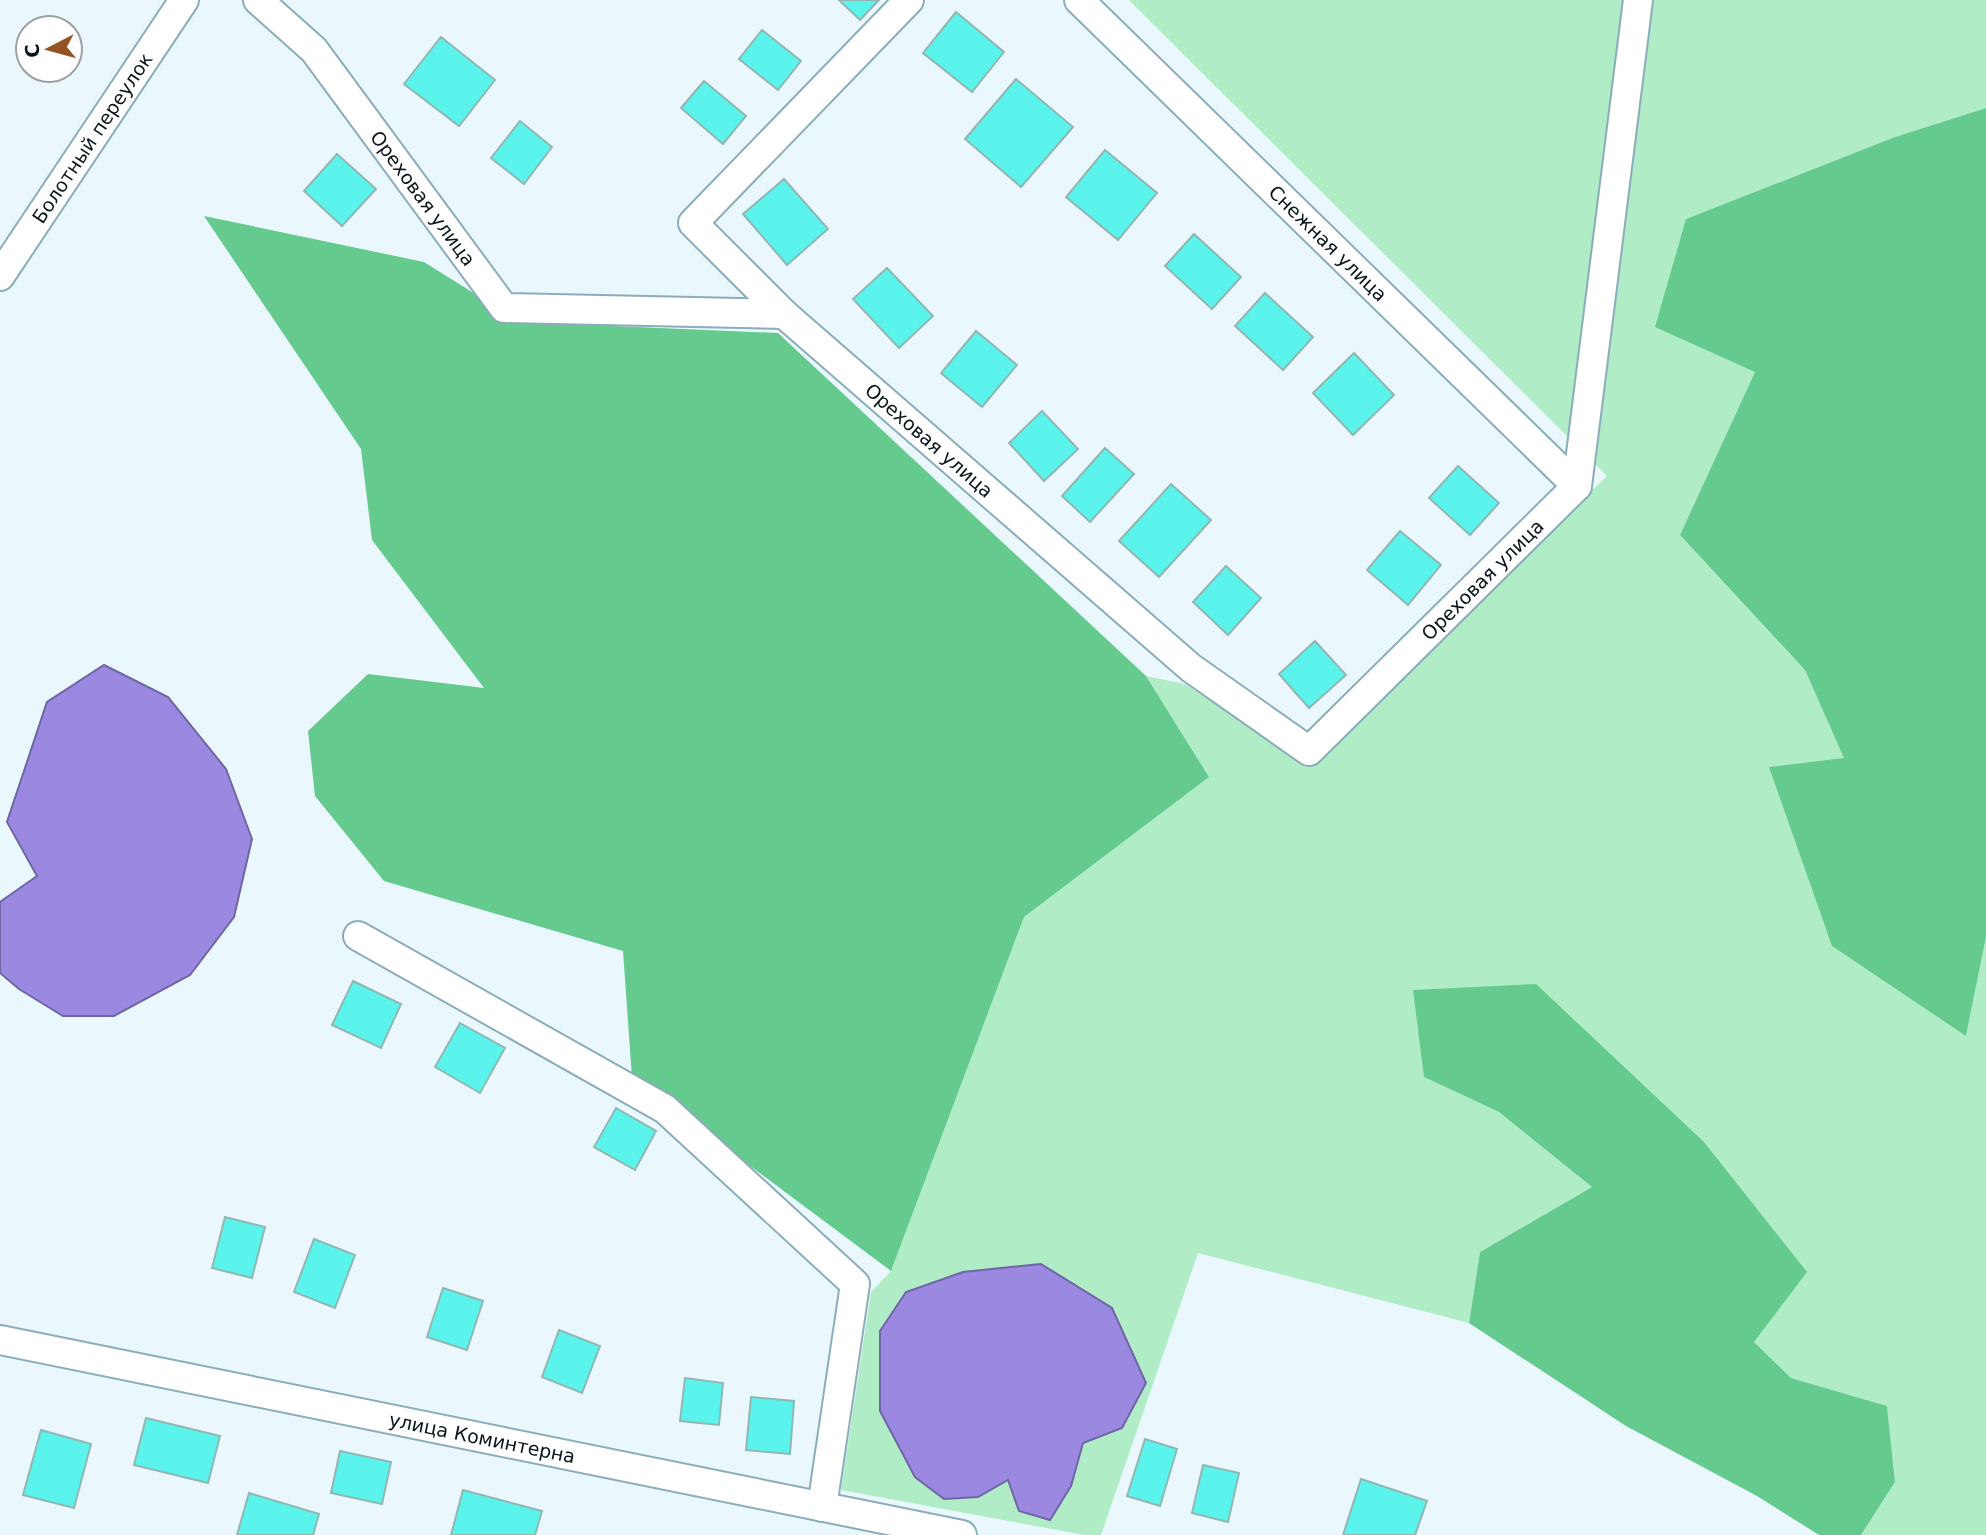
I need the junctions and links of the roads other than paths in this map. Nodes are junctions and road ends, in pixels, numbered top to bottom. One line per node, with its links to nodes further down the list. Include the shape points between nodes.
1 (184, 0): 6 (street, Болотный переулок)
2 (258, 0): 7 (street, Ореховая улица, via 314,50 504,308)
3 (909, 0): 7 (street, via 693,223)
4 (1079, 0): 8 (street, Снежная улица)
5 (1638, 0): 8 (street)
6 (0, 276)
7 (784, 314): 8 (street, Ореховая улица, via 1191,668 1309,751)
8 (1577, 486)
9 (358, 936): 11 (street, via 664,1109 855,1284)
10 (0, 1340): 11 (street, улица Коминтерна)
11 (822, 1507): 12 (street, улица Коминтерна)
12 (962, 1535)

